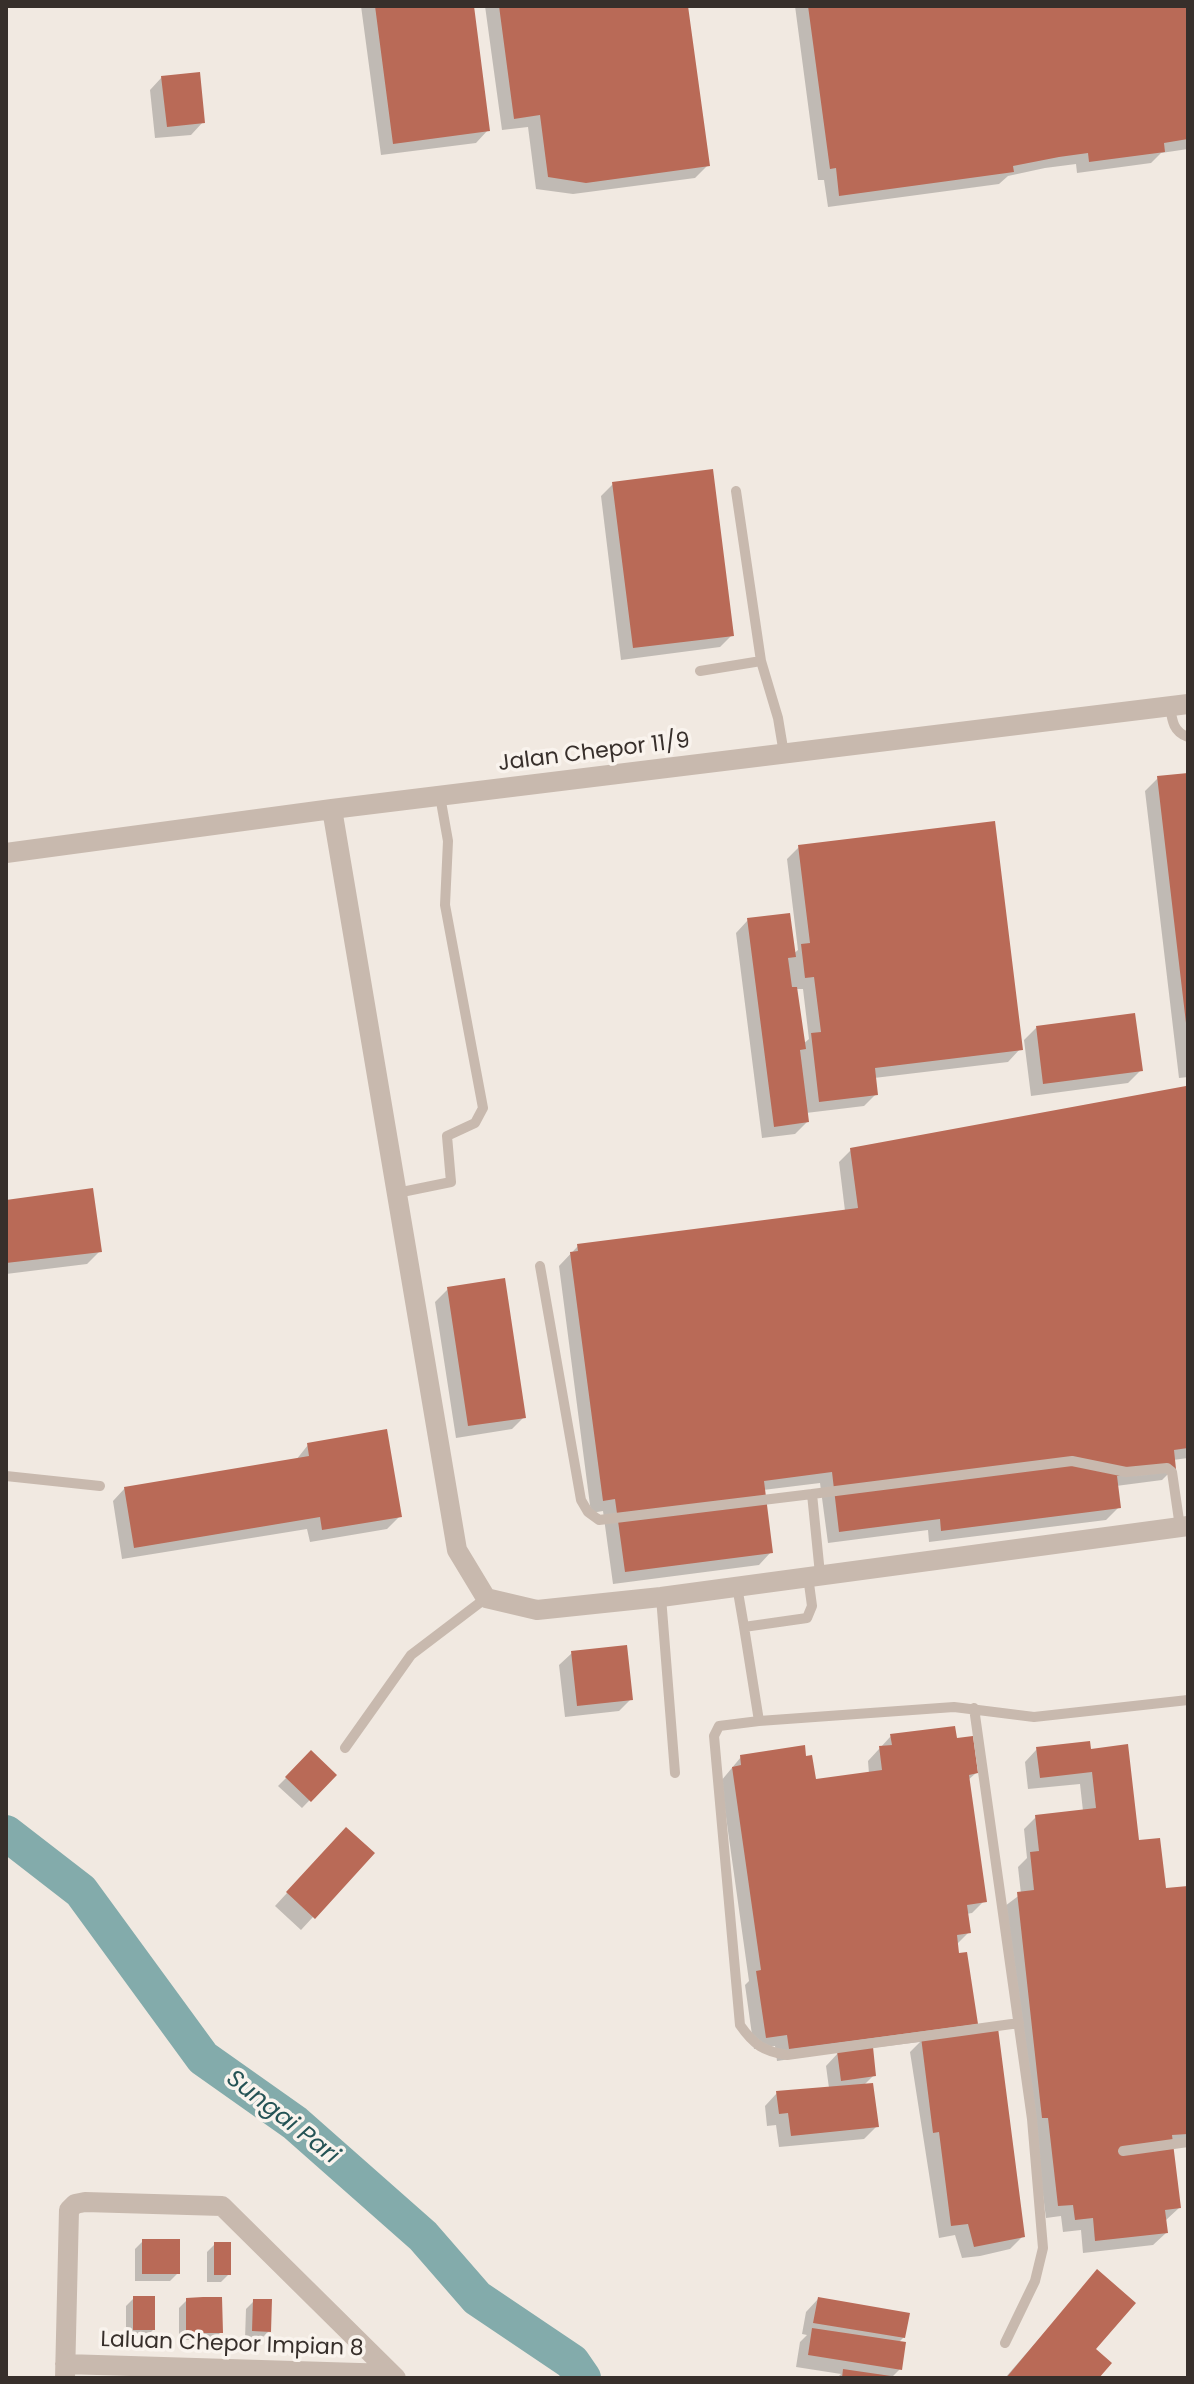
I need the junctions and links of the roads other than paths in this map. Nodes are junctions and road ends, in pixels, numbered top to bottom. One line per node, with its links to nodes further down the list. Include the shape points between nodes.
1 (736, 491): 2 (lane)
2 (761, 661): 3 (lane); 6 (lane)
3 (700, 671)
4 (1179, 705): 5 (lane, via 1173,726); 6 (street, Jalan Chepor 11/9)
5 (1188, 737)
6 (784, 754): 7 (street, Jalan Chepor 11/9)
7 (440, 796): 8 (street, Jalan Chepor 11/9); 10 (lane, via 448,841 445,905 483,1108 475,1123 447,1136 451,1182)
8 (332, 809): 9 (street, Jalan Chepor 11/9); 10 (street)
9 (6, 853)
10 (397, 1193): 19 (street, via 457,1550)
11 (540, 1266): 14 (lane, via 581,1500 588,1512 599,1520)
12 (6, 1476): 13 (lane)
13 (100, 1486)
14 (812, 1494): 15 (lane, via 1072,1461 1126,1472 1167,1468); 16 (lane)
15 (1184, 1526): 16 (street)
16 (814, 1575): 17 (street); 20 (lane, via 807,1618)
17 (737, 1586): 18 (street); 20 (lane)
18 (661, 1597): 19 (street, via 537,1610); 25 (lane)
19 (486, 1598): 24 (lane, via 411,1655)
20 (744, 1627): 23 (lane)
21 (1188, 1700): 22 (lane, via 1034,1717)
22 (974, 1708): 23 (lane); 26 (lane)
23 (759, 1721): 26 (lane, via 719,1726 714,1736 740,2025 751,2040 763,2051 787,2055)
24 (345, 1748)
25 (675, 1773)
26 (1019, 2023): 29 (lane, via 1043,2248 1035,2281)
27 (1188, 2142): 28 (lane)
28 (1123, 2151)
29 (1005, 2343)
30 (65, 2371): 31 (street, Laluan Chepor Impian 8); 31 (street, via 69,2210 85,2202 222,2206)
31 (394, 2376)

